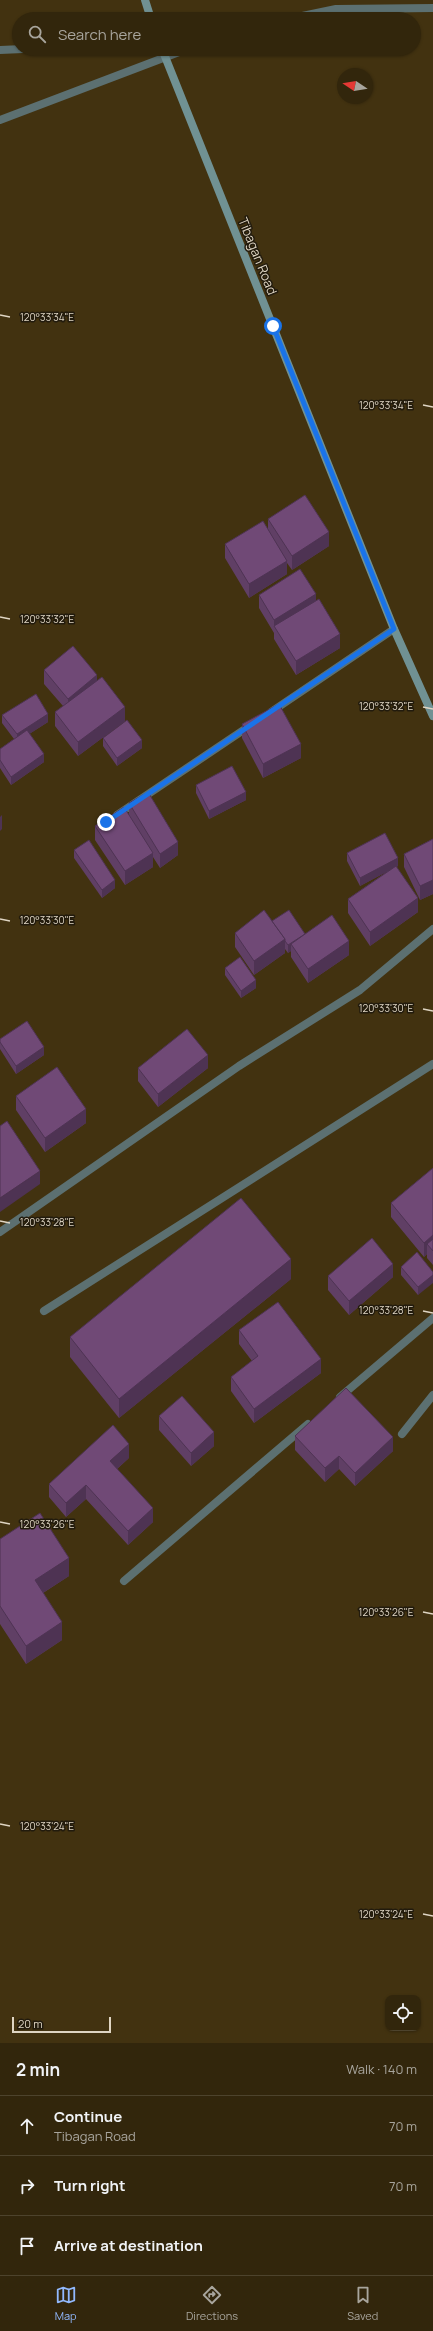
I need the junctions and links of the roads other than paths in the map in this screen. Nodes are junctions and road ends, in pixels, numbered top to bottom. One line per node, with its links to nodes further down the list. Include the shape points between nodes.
1 (144, 0): 3 (main road)
2 (433, 8): 4 (street, via 336,9)
3 (148, 12)
4 (322, 12)
5 (12, 49): 6 (street)
6 (0, 50)
7 (156, 56): 9 (street)
8 (164, 56): 10 (main road, Tibagan Road)
9 (0, 120)
10 (394, 629): 11 (main road, Tibagan Road); 12 (street)
11 (433, 716)
12 (112, 818)
13 (433, 929): 15 (street, via 360,990 239,1066)
14 (433, 1064): 16 (street)
15 (0, 1232)
16 (44, 1311)
17 (433, 1318): 19 (street)
18 (433, 1395): 21 (street)
19 (336, 1400)
20 (318, 1416): 22 (street)
21 (402, 1434)
22 (124, 1581)

